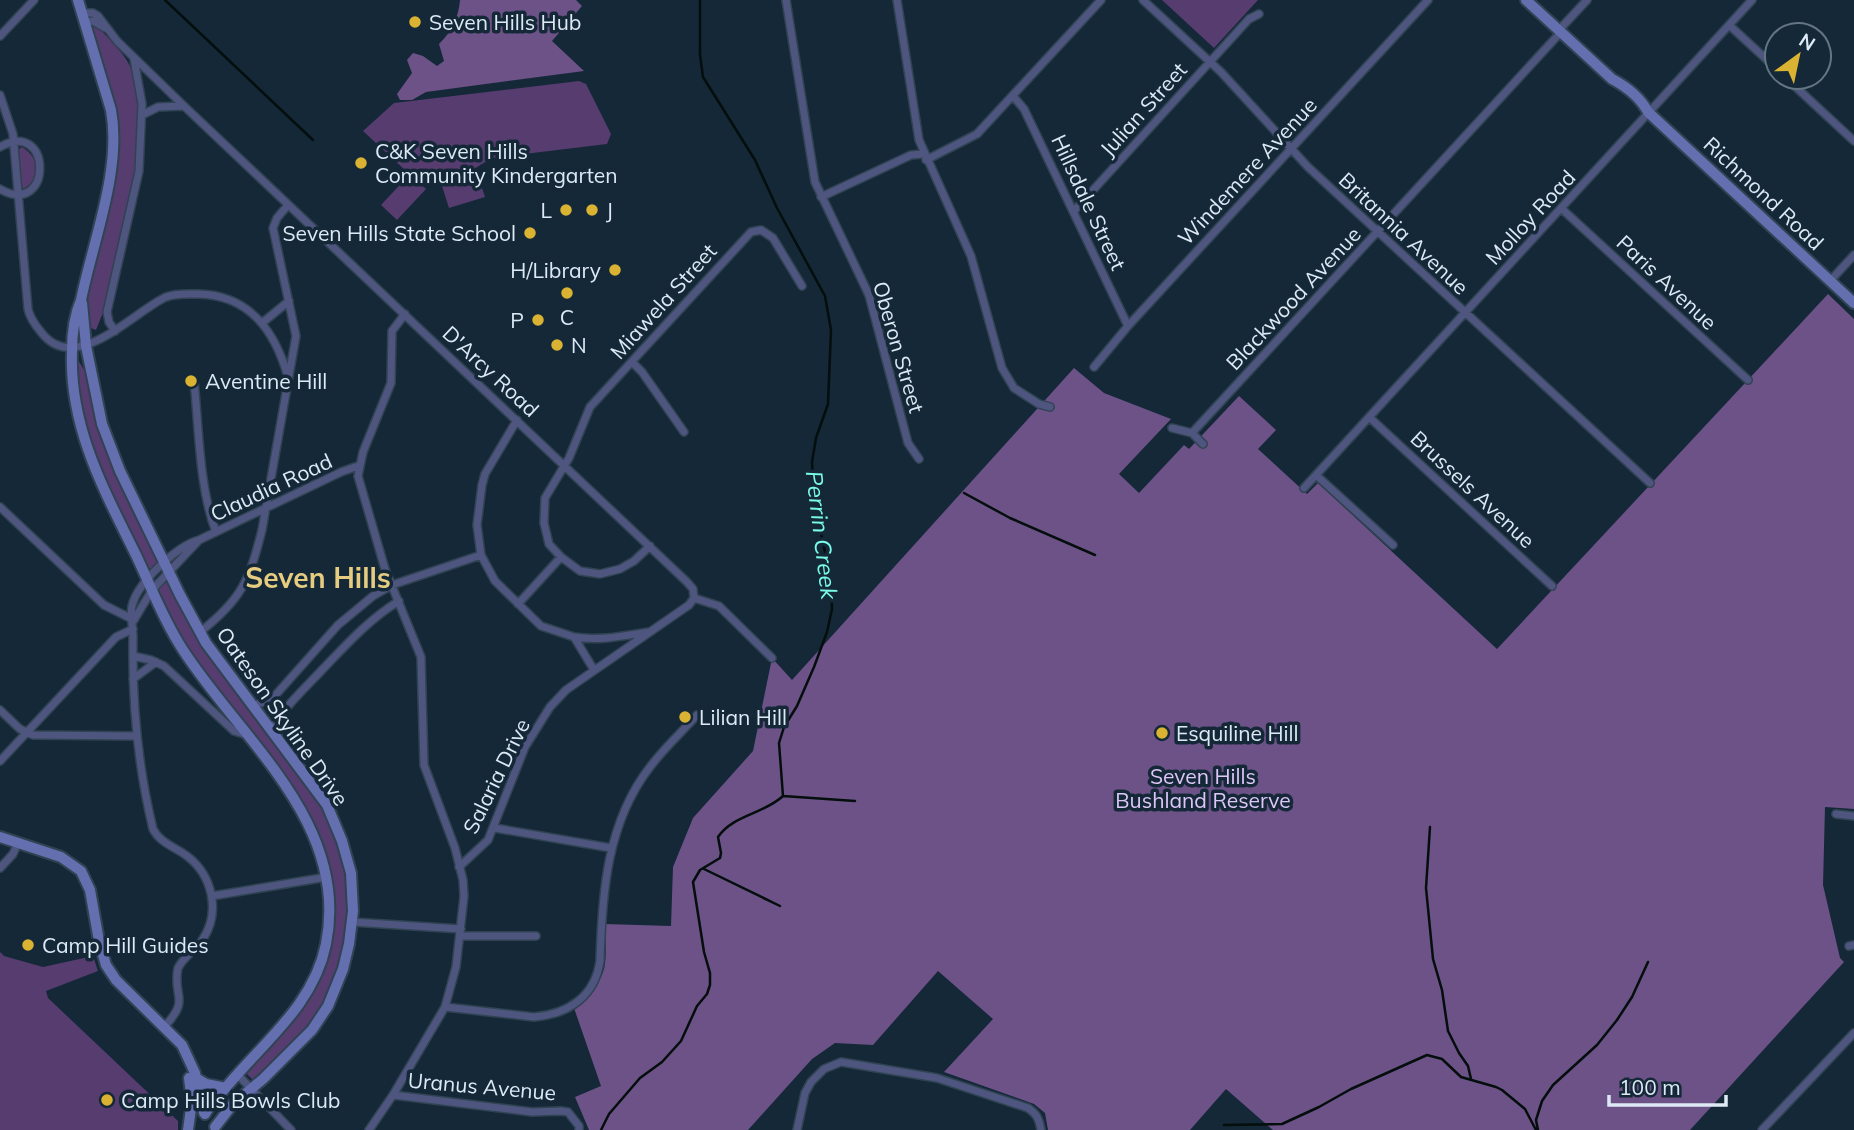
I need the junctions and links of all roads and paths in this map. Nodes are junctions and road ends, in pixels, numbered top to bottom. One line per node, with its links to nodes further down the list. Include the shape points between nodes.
1 (34, 0): 16 (street)
2 (78, 0): 13 (main road, Oateson Skyline Drive)
3 (84, 0): 13 (main road, Oateson Skyline Drive)
4 (786, 0): 33 (street, Oberon Street, via 813,172)
5 (897, 0): 30 (street)
6 (1101, 0): 22 (street)
7 (1143, 0): 19 (street, Britannia Avenue)
8 (1429, 0): 29 (street, Windemere Avenue)
9 (1527, 0): 15 (main road, Richmond Road)
10 (1587, 0): 15 (street, Blackwood Avenue)
11 (1752, 0): 14 (street, Molloy Road)
12 (1259, 13): 19 (street, Julian Street)
13 (83, 18): 18 (street, D'Arcy Road, via 106,29); 41 (main road, Oateson Skyline Drive, via 113,129 107,188)
14 (1729, 25): 17 (street); 24 (street, Molloy Road)
15 (1560, 31): 24 (main road, Richmond Road, via 1629,100); 37 (street, Blackwood Avenue)
16 (0, 36)
17 (1763, 56)
18 (134, 59): 23 (street, D'Arcy Road); 25 (street)
19 (1210, 62): 29 (street, Britannia Avenue); 36 (street, Julian Street)
20 (1800, 91): 26 (street)
21 (0, 95): 27 (street)
22 (1013, 96): 30 (street, via 977,134); 36 (street, Hillsdale Street, via 1024,108)
23 (184, 106): 25 (street, via 158,107); 34 (street, D'Arcy Road)
24 (1648, 112): 35 (street, Molloy Road); 39 (main road, Richmond Road)
25 (142, 115): 48 (street, via 139,171 107,312)
26 (1854, 141)
27 (14, 142): 28 (street); 32 (street); 32 (street, via 31,147 41,166 33,187)
28 (0, 147)
29 (1291, 149): 37 (street, Britannia Avenue); 47 (street, Windemere Avenue)
30 (924, 157): 33 (street, via 911,155); 56 (street, via 971,256 1008,380)
31 (0, 189): 32 (street)
32 (18, 194): 50 (street, via 29,313 47,339)
33 (821, 197): 63 (street, Oberon Street, via 869,295 908,443)
34 (288, 205): 42 (street, via 273,228); 45 (street, D'Arcy Road)
35 (1562, 209): 44 (street, Molloy Road); 54 (street, Paris Avenue)
36 (1074, 211): 47 (street, Hillsdale Street)
37 (1377, 232): 44 (street, Britannia Avenue); 61 (street, Blackwood Avenue)
38 (1854, 255): 39 (street)
39 (1830, 281): 43 (main road, Richmond Road)
40 (802, 286): 51 (street, Miawela Street, via 773,238 755,230)
41 (81, 300): 49 (main road, Oateson Skyline Drive); 50 (main road, Oateson Skyline Drive)
42 (289, 301): 46 (street); 53 (street, via 296,336)
43 (1854, 303)
44 (1464, 312): 57 (street, Molloy Road); 67 (street, Britannia Avenue)
45 (405, 314): 58 (street, D'Arcy Road); 64 (street, via 392,331 391,383)
46 (262, 323): 48 (street, via 243,307 216,296 178,294 138,313); 53 (street, via 281,350)
47 (1128, 326): 52 (street, Windemere Avenue)
48 (115, 331): 49 (street)
49 (86, 346): 50 (street); 76 (main road, Oateson Skyline Drive, via 105,433)
50 (72, 347): 77 (main road, Oateson Skyline Drive, via 74,399 84,441)
51 (632, 362): 60 (street); 65 (street, Miawela Street, via 590,407)
52 (1094, 367)
53 (288, 377): 70 (street)
54 (1748, 380)
55 (194, 381): 71 (street)
56 (1050, 407)
57 (1369, 417): 66 (street, Molloy Road); 79 (street, Brussels Avenue)
58 (517, 420): 65 (street, D'Arcy Road); 74 (street, via 482,485 477,525)
59 (1172, 428): 61 (street)
60 (684, 432)
61 (1192, 433): 62 (street)
62 (1203, 444)
63 (919, 459)
64 (358, 466): 70 (street, Claudia Road); 78 (street, via 360,487)
65 (565, 466): 73 (street, D'Arcy Road); 75 (street, Miawela Street, via 545,498 549,544)
66 (1316, 475): 68 (street, Molloy Road); 72 (street)
67 (1650, 483)
68 (1304, 488)
69 (0, 507): 83 (street, via 104,605)
70 (265, 508): 71 (street, Claudia Road); 85 (street, via 254,561 241,593)
71 (216, 532): 76 (street, Claudia Road, via 183,547)
72 (1393, 545)
73 (650, 546): 75 (street, via 634,561 600,575 580,570); 80 (street, D'Arcy Road, via 693,589)
74 (481, 555): 78 (street); 82 (street, via 495,581)
75 (561, 557): 82 (street)
76 (166, 567): 77 (street, Claudia Road); 85 (main road, Oateson Skyline Drive)
77 (150, 585): 83 (street, Claudia Road); 97 (main road, Oateson Skyline Drive, via 183,649)
78 (392, 585): 81 (street); 92 (street, via 338,625 272,699)
79 (1552, 586)
80 (694, 598): 84 (street, Salaria Drive); 88 (street, via 719,606)
81 (399, 601): 95 (street, via 353,637); 106 (street, via 423,667 424,765)
82 (518, 604): 86 (street, via 545,629)
83 (134, 625): 87 (street); 96 (street, via 116,637)
84 (653, 631): 86 (street, via 609,639); 90 (street, Salaria Drive)
85 (200, 632): 92 (main road, Oateson Skyline Drive)
86 (573, 637): 90 (street)
87 (133, 656): 89 (street, Oateson Skyline Drive); 91 (street)
88 (772, 657)
89 (156, 662): 91 (street); 97 (street, Oateson Skyline Drive, via 234,731)
90 (594, 670): 102 (street, Salaria Drive, via 550,706 525,747)
91 (133, 680): 98 (street)
92 (252, 706): 95 (main road, Oateson Skyline Drive)
93 (0, 710): 96 (street)
94 (697, 715): 105 (street, via 645,773)
95 (270, 730): 110 (main road, Oateson Skyline Drive, via 323,799 346,850 353,885)
96 (27, 733): 98 (street); 99 (street)
97 (247, 735): 108 (main road, Oateson Skyline Drive, via 303,812)
98 (137, 736): 109 (street, via 154,833 196,864)
99 (0, 761)
100 (1836, 814): 101 (street)
101 (1854, 816)
102 (495, 828): 105 (street); 106 (street, Salaria Drive)
103 (0, 837): 104 (main road)
104 (18, 843): 107 (street); 114 (main road, via 68,860 81,871 90,890 106,965)
105 (611, 848): 113 (street, via 598,975 581,1000 560,1012 534,1017)
106 (460, 867): 111 (street, via 464,896)
107 (0, 868)
108 (327, 877): 109 (street); 117 (main road, Oateson Skyline Drive, via 328,933 316,976 288,1020)
109 (212, 896): 114 (street, via 205,936 178,968 180,1005)
110 (352, 922): 111 (street); 120 (main road, Oateson Skyline Drive, via 343,969 323,1014)
111 (461, 932): 112 (street); 113 (street)
112 (536, 936)
113 (445, 1007): 121 (street)
114 (165, 1026): 116 (main road, via 182,1045)
115 (1854, 1033): 131 (street)
116 (190, 1065): 118 (main road); 123 (main road)
117 (237, 1074): 119 (main road, Oateson Skyline Drive); 120 (street)
118 (196, 1078): 119 (main road); 122 (main road)
119 (226, 1088): 122 (main road, Oateson Skyline Drive)
120 (251, 1089): 124 (main road, Oateson Skyline Drive); 126 (street)
121 (393, 1095): 127 (street); 128 (street, Uranus Avenue, via 568,1112)
122 (204, 1114): 123 (main road); 124 (main road, via 212,1118)
123 (191, 1118): 125 (main road)
124 (215, 1128)
125 (188, 1130)
126 (291, 1130)
127 (369, 1130)
128 (579, 1130)
129 (797, 1130): 130 (street, via 811,1082 824,1069 841,1062 937,1078 1035,1112)
130 (1041, 1130)
131 (1762, 1130)

